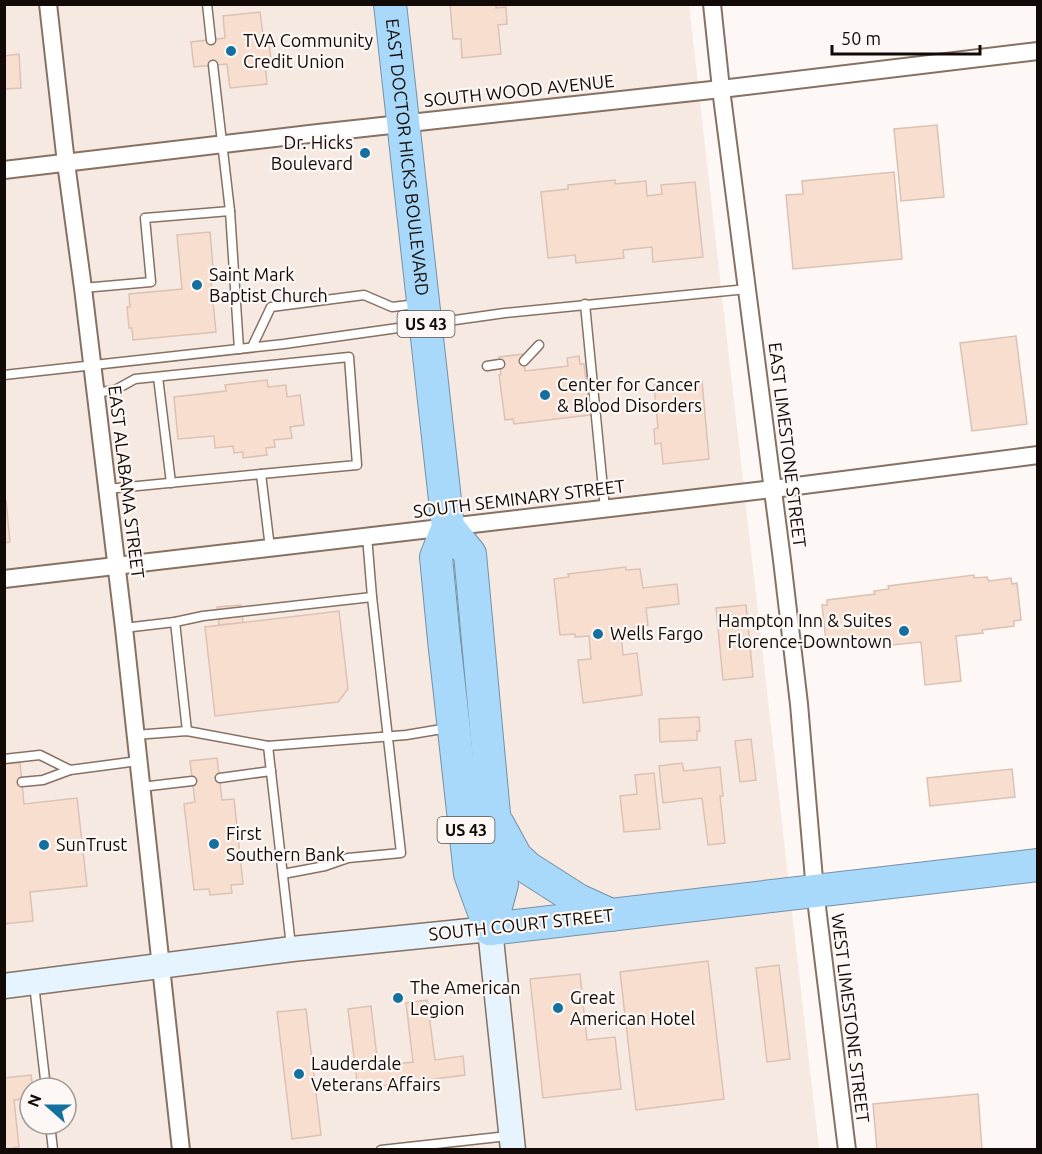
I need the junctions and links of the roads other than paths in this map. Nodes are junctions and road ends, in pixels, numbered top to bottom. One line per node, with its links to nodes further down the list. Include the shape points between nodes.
1 (48, 4): 11 (street, EAST ALABAMA STREET)
2 (207, 4): 5 (lane)
3 (390, 4): 9 (highway, EAST DOCTOR HICKS BOULEVARD / US 43)
4 (712, 4): 8 (street, EAST LIMESTONE STREET)
5 (211, 40)
6 (1038, 51): 8 (street, SOUTH WOOD AVENUE)
7 (213, 65): 10 (lane)
8 (722, 90): 9 (street, SOUTH WOOD AVENUE); 15 (street, EAST LIMESTONE STREET)
9 (403, 123): 10 (street, SOUTH WOOD AVENUE); 17 (highway, EAST DOCTOR HICKS BOULEVARD / US 43)
10 (222, 144): 11 (street, SOUTH WOOD AVENUE); 13 (lane)
11 (66, 163): 12 (street, SOUTH WOOD AVENUE); 14 (street, EAST ALABAMA STREET)
12 (4, 170)
13 (230, 211): 14 (lane, via 145,218 150,282); 20 (lane)
14 (83, 288): 23 (street, EAST ALABAMA STREET)
15 (747, 290): 16 (lane); 32 (street, EAST LIMESTONE STREET)
16 (585, 304): 17 (lane, via 505,313); 33 (lane)
17 (425, 314): 19 (lane); 19 (lane, via 392,307 364,295 271,307); 34 (highway, EAST DOCTOR HICKS BOULEVARD / US 43)
18 (539, 345): 21 (lane)
19 (252, 347): 20 (lane)
20 (239, 349): 23 (lane)
21 (524, 361)
22 (500, 364): 24 (lane)
23 (92, 365): 25 (lane); 27 (street, EAST ALABAMA STREET)
24 (487, 366)
25 (4, 375)
26 (158, 377): 27 (lane, via 135,379 115,390); 29 (lane, via 349,357 357,465); 30 (lane)
27 (95, 393): 31 (street, EAST ALABAMA STREET)
28 (1038, 455): 32 (street, SOUTH SEMINARY STREET)
29 (261, 474): 30 (lane); 36 (lane)
30 (171, 483): 31 (lane)
31 (107, 489): 37 (street, EAST ALABAMA STREET)
32 (773, 489): 33 (street, SOUTH SEMINARY STREET); 58 (street, EAST LIMESTONE STREET, via 799,704)
33 (605, 509): 34 (street, SOUTH SEMINARY STREET)
34 (448, 527): 35 (street, SOUTH SEMINARY STREET); 42 (highway, EAST DOCTOR HICKS BOULEVARD / US 43, via 436,557); 55 (highway, US 43, via 470,554)
35 (367, 536): 36 (street, SOUTH SEMINARY STREET); 39 (lane)
36 (270, 548): 37 (street, SOUTH SEMINARY STREET)
37 (117, 566): 38 (street, SOUTH SEMINARY STREET); 41 (street, EAST ALABAMA STREET)
38 (4, 579)
39 (372, 597): 40 (lane); 45 (lane)
40 (175, 622): 41 (lane); 43 (lane)
41 (124, 628): 44 (street, EAST ALABAMA STREET)
42 (455, 727): 45 (lane); 60 (highway, EAST DOCTOR HICKS BOULEVARD / US 43, via 470,874)
43 (187, 730): 44 (lane); 46 (lane)
44 (135, 735): 48 (street, EAST ALABAMA STREET)
45 (388, 736): 46 (lane); 57 (lane, via 401,853 348,858)
46 (268, 746): 50 (lane)
47 (4, 759): 49 (lane, via 40,755)
48 (138, 761): 49 (lane); 54 (street, EAST ALABAMA STREET)
49 (70, 770): 53 (lane, via 43,780)
50 (271, 771): 51 (lane); 57 (lane)
51 (220, 778)
52 (192, 781): 54 (lane)
53 (22, 782)
54 (141, 787): 62 (street, EAST ALABAMA STREET)
55 (495, 818): 59 (highway, US 43, via 516,857 528,868 578,900); 60 (highway, via 502,884)
56 (1038, 865): 58 (highway, SOUTH COURT STREET)
57 (283, 874): 61 (lane)
58 (815, 891): 59 (highway, SOUTH COURT STREET); 69 (street, WEST LIMESTONE STREET)
59 (611, 915): 60 (highway, SOUTH COURT STREET)
60 (490, 929): 61 (main road, SOUTH COURT STREET); 66 (main road)
61 (292, 949): 62 (main road, SOUTH COURT STREET)
62 (161, 965): 63 (main road, SOUTH COURT STREET); 67 (street, EAST ALABAMA STREET)
63 (34, 982): 64 (main road, SOUTH COURT STREET); 65 (lane)
64 (4, 986)
65 (45, 1076)
66 (512, 1142): 68 (lane)
67 (181, 1149)
68 (381, 1149)
69 (847, 1149)

